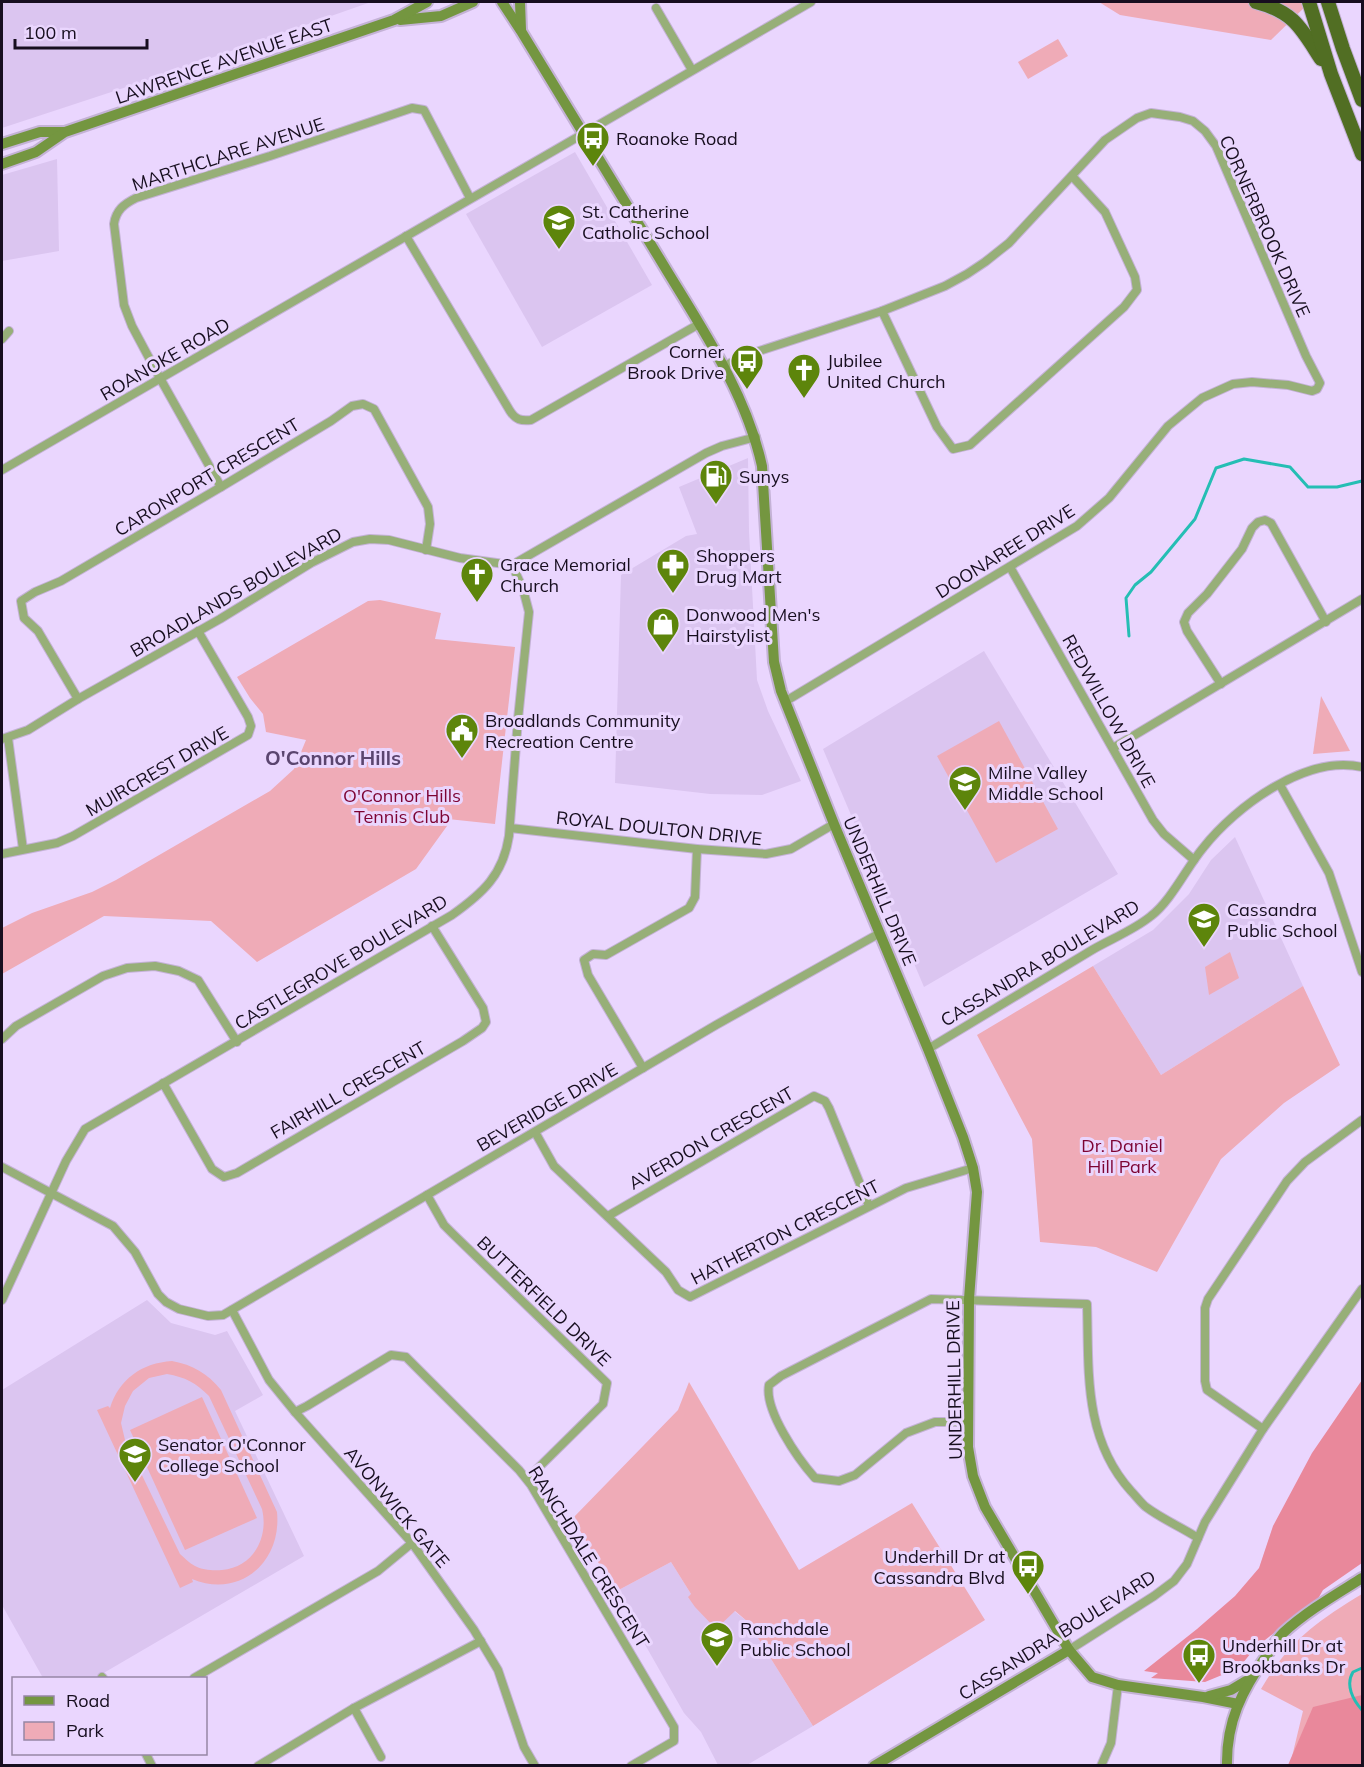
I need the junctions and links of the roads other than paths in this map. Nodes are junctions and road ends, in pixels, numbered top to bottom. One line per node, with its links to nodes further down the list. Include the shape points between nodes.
1 (427, 2): 10 (street, LAWRENCE AVENUE EAST)
2 (473, 2): 10 (street, LAWRENCE AVENUE EAST, via 441,16)
3 (502, 2): 11 (street, UNDERHILL DRIVE)
4 (520, 2): 11 (street)
5 (811, 2): 12 (street, ROANOKE ROAD)
6 (1256, 2): 13 (highway, via 1291,17)
7 (1309, 2): 13 (highway)
8 (1328, 2): 14 (highway)
9 (656, 8): 12 (street)
10 (394, 20): 15 (street, LAWRENCE AVENUE EAST)
11 (522, 31): 16 (street, UNDERHILL DRIVE)
12 (692, 70): 16 (street, ROANOKE ROAD)
13 (1331, 74): 18 (highway)
14 (1362, 100)
15 (65, 132): 17 (street, LAWRENCE AVENUE EAST, via 40,132); 19 (street, LAWRENCE AVENUE EAST, via 36,152)
16 (583, 134): 21 (street, ROANOKE ROAD); 24 (street, UNDERHILL DRIVE)
17 (2, 144)
18 (1362, 154)
19 (2, 164)
20 (1072, 176): 23 (street, CORNERBROOK DRIVE, via 1010,243 986,262 956,281); 23 (street, via 1105,212 1135,277 1137,290 1124,307 970,445 953,449 941,434); 29 (street, CORNERBROOK DRIVE, via 1106,140 1151,113 1193,121 1205,131 1216,146 1318,376 1321,386)
21 (470, 198): 22 (street, ROANOKE ROAD); 28 (street, MARTHCLARE AVENUE, via 424,110 418,107 128,202 116,214 114,224 124,305)
22 (406, 236): 24 (street, via 510,411 521,421 531,420); 28 (street, ROANOKE ROAD)
23 (882, 311): 27 (street, CORNERBROOK DRIVE)
24 (699, 324): 27 (street, UNDERHILL DRIVE)
25 (9, 332): 26 (street)
26 (2, 339)
27 (724, 366): 30 (street, UNDERHILL DRIVE)
28 (161, 379): 31 (street, ROANOKE ROAD); 32 (street)
29 (1317, 389): 35 (street, DOONAREE DRIVE, via 1242,383 1202,398 1168,426 1093,513)
30 (756, 437): 34 (street, via 706,453); 41 (street, UNDERHILL DRIVE, via 762,466 774,662)
31 (2, 470)
32 (221, 487): 33 (street, CARONPORT CRESCENT, via 352,406 363,404 374,409 428,507); 40 (street, CARONPORT CRESCENT, via 21,601 24,618 38,631)
33 (426, 550): 34 (street, BROADLANDS BOULEVARD); 38 (street, BROADLANDS BOULEVARD, via 377,539 353,542)
34 (512, 565): 47 (street, CASTLEGROVE BOULEVARD, via 529,612)
35 (1010, 567): 41 (street, DOONAREE DRIVE); 43 (street, REDWILLOW DRIVE)
36 (1362, 599): 37 (street)
37 (1326, 622): 39 (street); 39 (street, via 1271,523 1258,522 1242,549 1184,622)
38 (198, 631): 40 (street, BROADLANDS BOULEVARD); 48 (street, MUIRCREST DRIVE, via 248,717 248,735 87,829 57,843)
39 (1221, 684): 43 (street)
40 (78, 699): 42 (street, BROADLANDS BOULEVARD, via 28,730)
41 (786, 701): 46 (street, UNDERHILL DRIVE)
42 (5, 739): 48 (street)
43 (1113, 748): 51 (street, REDWILLOW DRIVE, via 1153,820)
44 (1362, 767): 45 (street, CASSANDRA BOULEVARD, via 1348,764 1313,769)
45 (1280, 785): 51 (street, CASSANDRA BOULEVARD, via 1238,813); 54 (street, via 1329,873)
46 (834, 824): 49 (street, ROYAL DOULTON DRIVE, via 776,854); 53 (street, UNDERHILL DRIVE)
47 (510, 828): 49 (street, ROYAL DOULTON DRIVE); 52 (street, CASTLEGROVE BOULEVARD, via 495,878 466,905)
48 (23, 849): 50 (street, MUIRCREST DRIVE)
49 (697, 849): 58 (street, via 695,897 689,908 606,955 592,954 584,960 588,975)
50 (2, 854)
51 (1194, 860): 57 (street, CASSANDRA BOULEVARD, via 1152,916)
52 (432, 926): 56 (street, CASTLEGROVE BOULEVARD); 59 (street, FAIRHILL CRESCENT, via 483,1008 486,1022 482,1028 237,1173 224,1178 212,1169)
53 (879, 933): 57 (street, UNDERHILL DRIVE); 58 (street, BEVERIDGE DRIVE)
54 (1362, 972)
55 (2, 1039): 56 (street, via 16,1026 104,976 127,968 155,966 198,980)
56 (237, 1041): 59 (street, CASTLEGROVE BOULEVARD)
57 (928, 1049): 63 (street, UNDERHILL DRIVE)
58 (643, 1068): 61 (street, BEVERIDGE DRIVE)
59 (163, 1083): 64 (street, CASTLEGROVE BOULEVARD, via 85,1129)
60 (1362, 1120): 74 (street, via 1305,1162 1287,1181 1204,1308 1207,1390)
61 (535, 1132): 65 (street, BEVERIDGE DRIVE); 67 (street, HATHERTON CRESCENT, via 554,1166)
62 (2, 1167): 64 (street)
63 (973, 1168): 66 (street, HATHERTON CRESCENT, via 920,1182); 69 (street, UNDERHILL DRIVE, via 977,1192)
64 (51, 1192): 70 (street, CASTLEGROVE BOULEVARD); 71 (street, via 113,1226 135,1252 166,1302 208,1316 223,1316)
65 (427, 1195): 71 (street, BEVERIDGE DRIVE); 75 (street, BUTTERFIELD DRIVE, via 448,1230 607,1383 603,1404)
66 (869, 1206): 67 (street, HATHERTON CRESCENT, via 690,1297 678,1290 666,1272); 67 (street, AVERDON CRESCENT, via 829,1108 814,1096)
67 (608, 1216)
68 (1362, 1288): 74 (street, CASSANDRA BOULEVARD)
69 (969, 1299): 73 (street, UNDERHILL DRIVE); 73 (street, via 931,1299 781,1376 769,1385 767,1394 799,1460 815,1478 839,1481 855,1475 906,1433 935,1422); 76 (street, via 1087,1304 1089,1383 1094,1424 1103,1449 1117,1476 1145,1506)
70 (2, 1300)
71 (232, 1310): 72 (street, AVONWICK GATE, via 269,1380)
72 (295, 1412): 75 (street, RANCHDALE CRESCENT, via 391,1355 406,1357); 77 (street, AVONWICK GATE)
73 (968, 1422): 80 (street, UNDERHILL DRIVE, via 969,1461 985,1507)
74 (1263, 1429): 76 (street, CASSANDRA BOULEVARD)
75 (527, 1479): 90 (street, RANCHDALE CRESCENT, via 675,1726 674,1742)
76 (1198, 1538): 80 (street, CASSANDRA BOULEVARD, via 1187,1564 1173,1581)
77 (412, 1543): 79 (street, AVONWICK GATE); 81 (street, via 378,1571)
78 (1362, 1578): 82 (street, via 1281,1635)
79 (481, 1641): 86 (street); 89 (street, AVONWICK GATE, via 498,1670 524,1747)
80 (1070, 1650): 83 (street, UNDERHILL DRIVE, via 1092,1677); 91 (street, CASSANDRA BOULEVARD)
81 (196, 1677)
82 (1249, 1679): 84 (street, via 1223,1693); 85 (street)
83 (1118, 1685): 84 (street, UNDERHILL DRIVE); 92 (street, via 1112,1743)
84 (1203, 1697): 85 (street, UNDERHILL DRIVE)
85 (1238, 1704): 93 (street)
86 (354, 1708): 87 (street); 88 (street)
87 (381, 1757)
88 (258, 1766)
89 (536, 1766)
90 (631, 1766)
91 (874, 1766)
92 (1101, 1766)
93 (1227, 1766)

